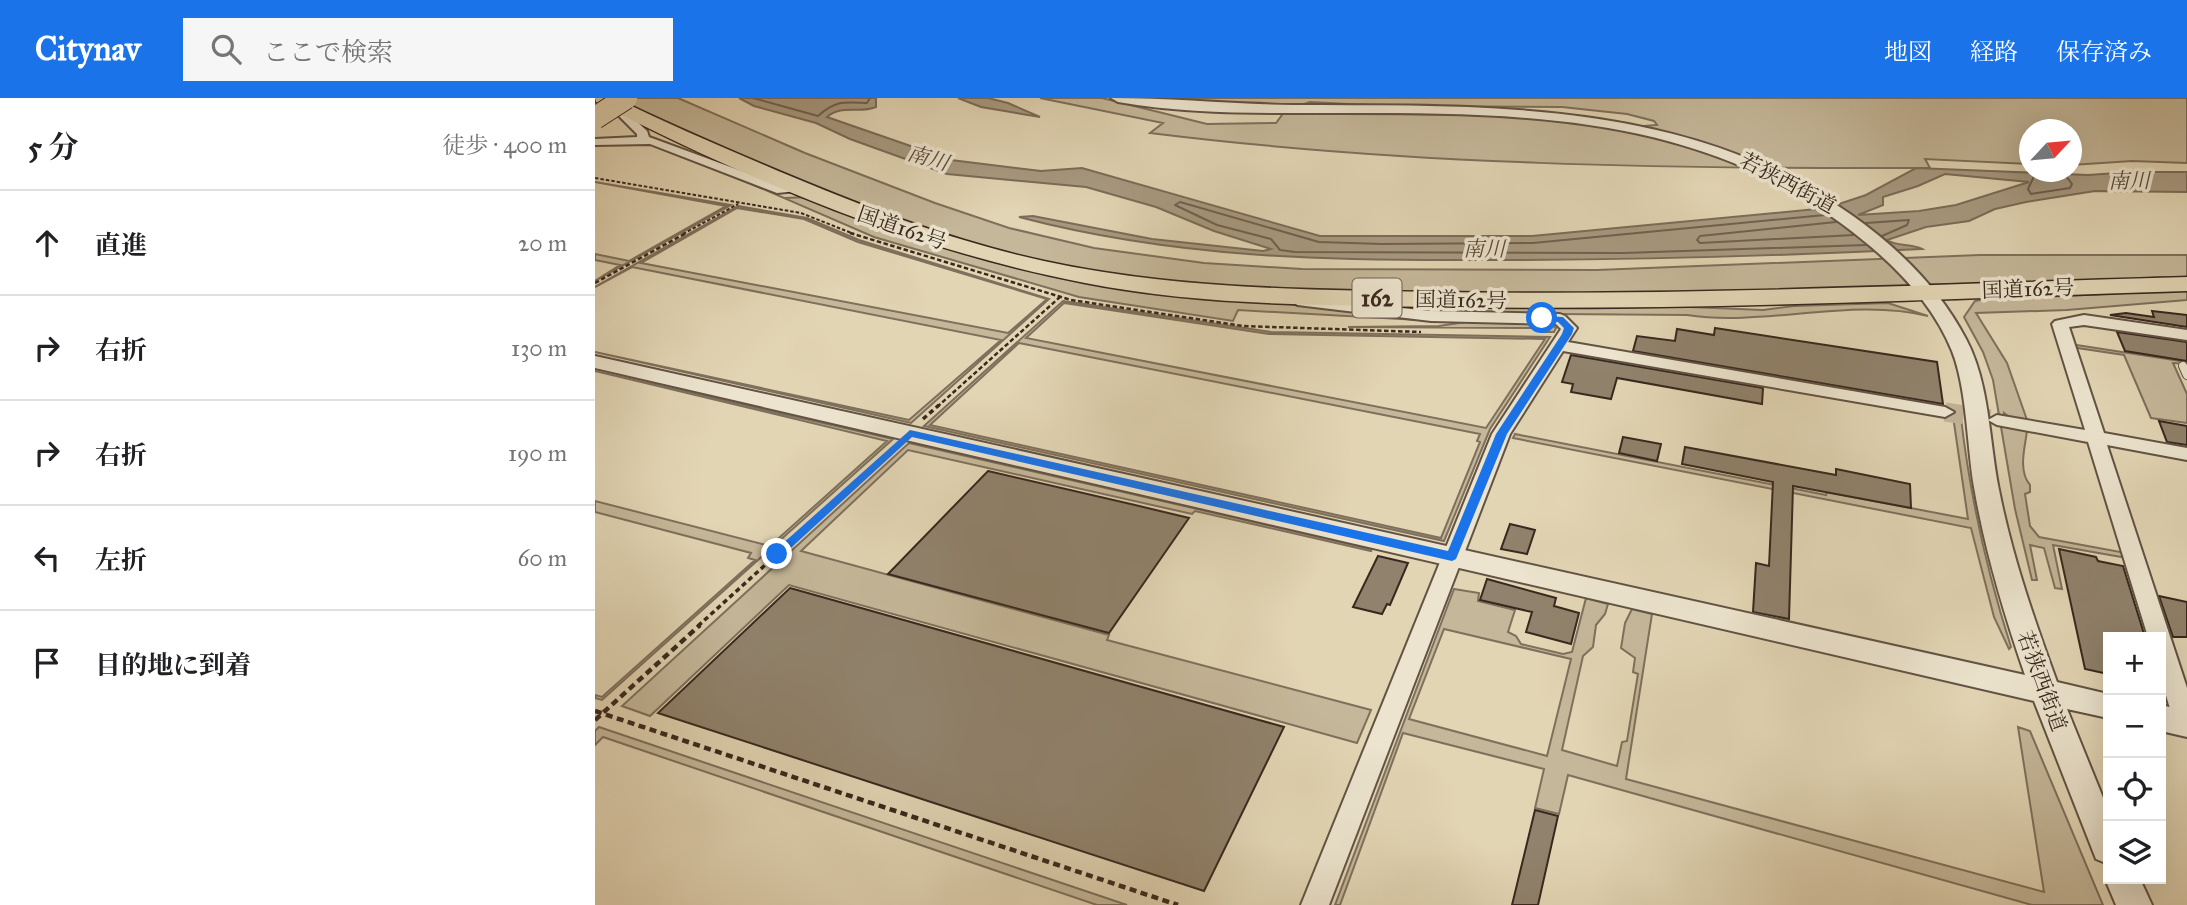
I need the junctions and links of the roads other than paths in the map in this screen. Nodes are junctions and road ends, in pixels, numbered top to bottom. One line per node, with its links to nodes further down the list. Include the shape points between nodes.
1 (1118, 98): 8 (street, 若狭西街道, via 1215,107 1525,111 1629,122 1731,152 1821,196 1888,252)
2 (617, 102): 3 (highway, bridge); 4 (street); 6 (highway, 国道162号 / 162)
3 (595, 118)
4 (643, 139): 5 (street); 6 (street, via 781,190)
5 (595, 142)
6 (797, 187): 9 (highway, 国道162号 / 162, via 906,231 1052,270 1157,287)
7 (2187, 284): 8 (highway, 国道162号 / 162)
8 (1920, 289): 9 (highway, 国道162号 / 162, via 1619,302); 20 (street, 若狭西街道, via 1952,331 1967,363 1991,516)
9 (1282, 295): 11 (street, via 1305,303 1431,316 1560,319 1569,328)
10 (2187, 335): 15 (street, via 2084,320 2060,324)
11 (1558, 345): 13 (street); 17 (street, via 1501,434)
12 (595, 362): 17 (street)
13 (1945, 412)
14 (1997, 420): 15 (street)
15 (2096, 438): 16 (street); 18 (street)
16 (2187, 454)
17 (1452, 556): 20 (street); 26 (street)
18 (2157, 632)
19 (2166, 659): 23 (street)
20 (2045, 691): 21 (street); 24 (street, 若狭西街道)
21 (2103, 705)
22 (2166, 719): 23 (street)
23 (2187, 724)
24 (2103, 836)
25 (2124, 884): 27 (street)
26 (1315, 905)
27 (2134, 905)

